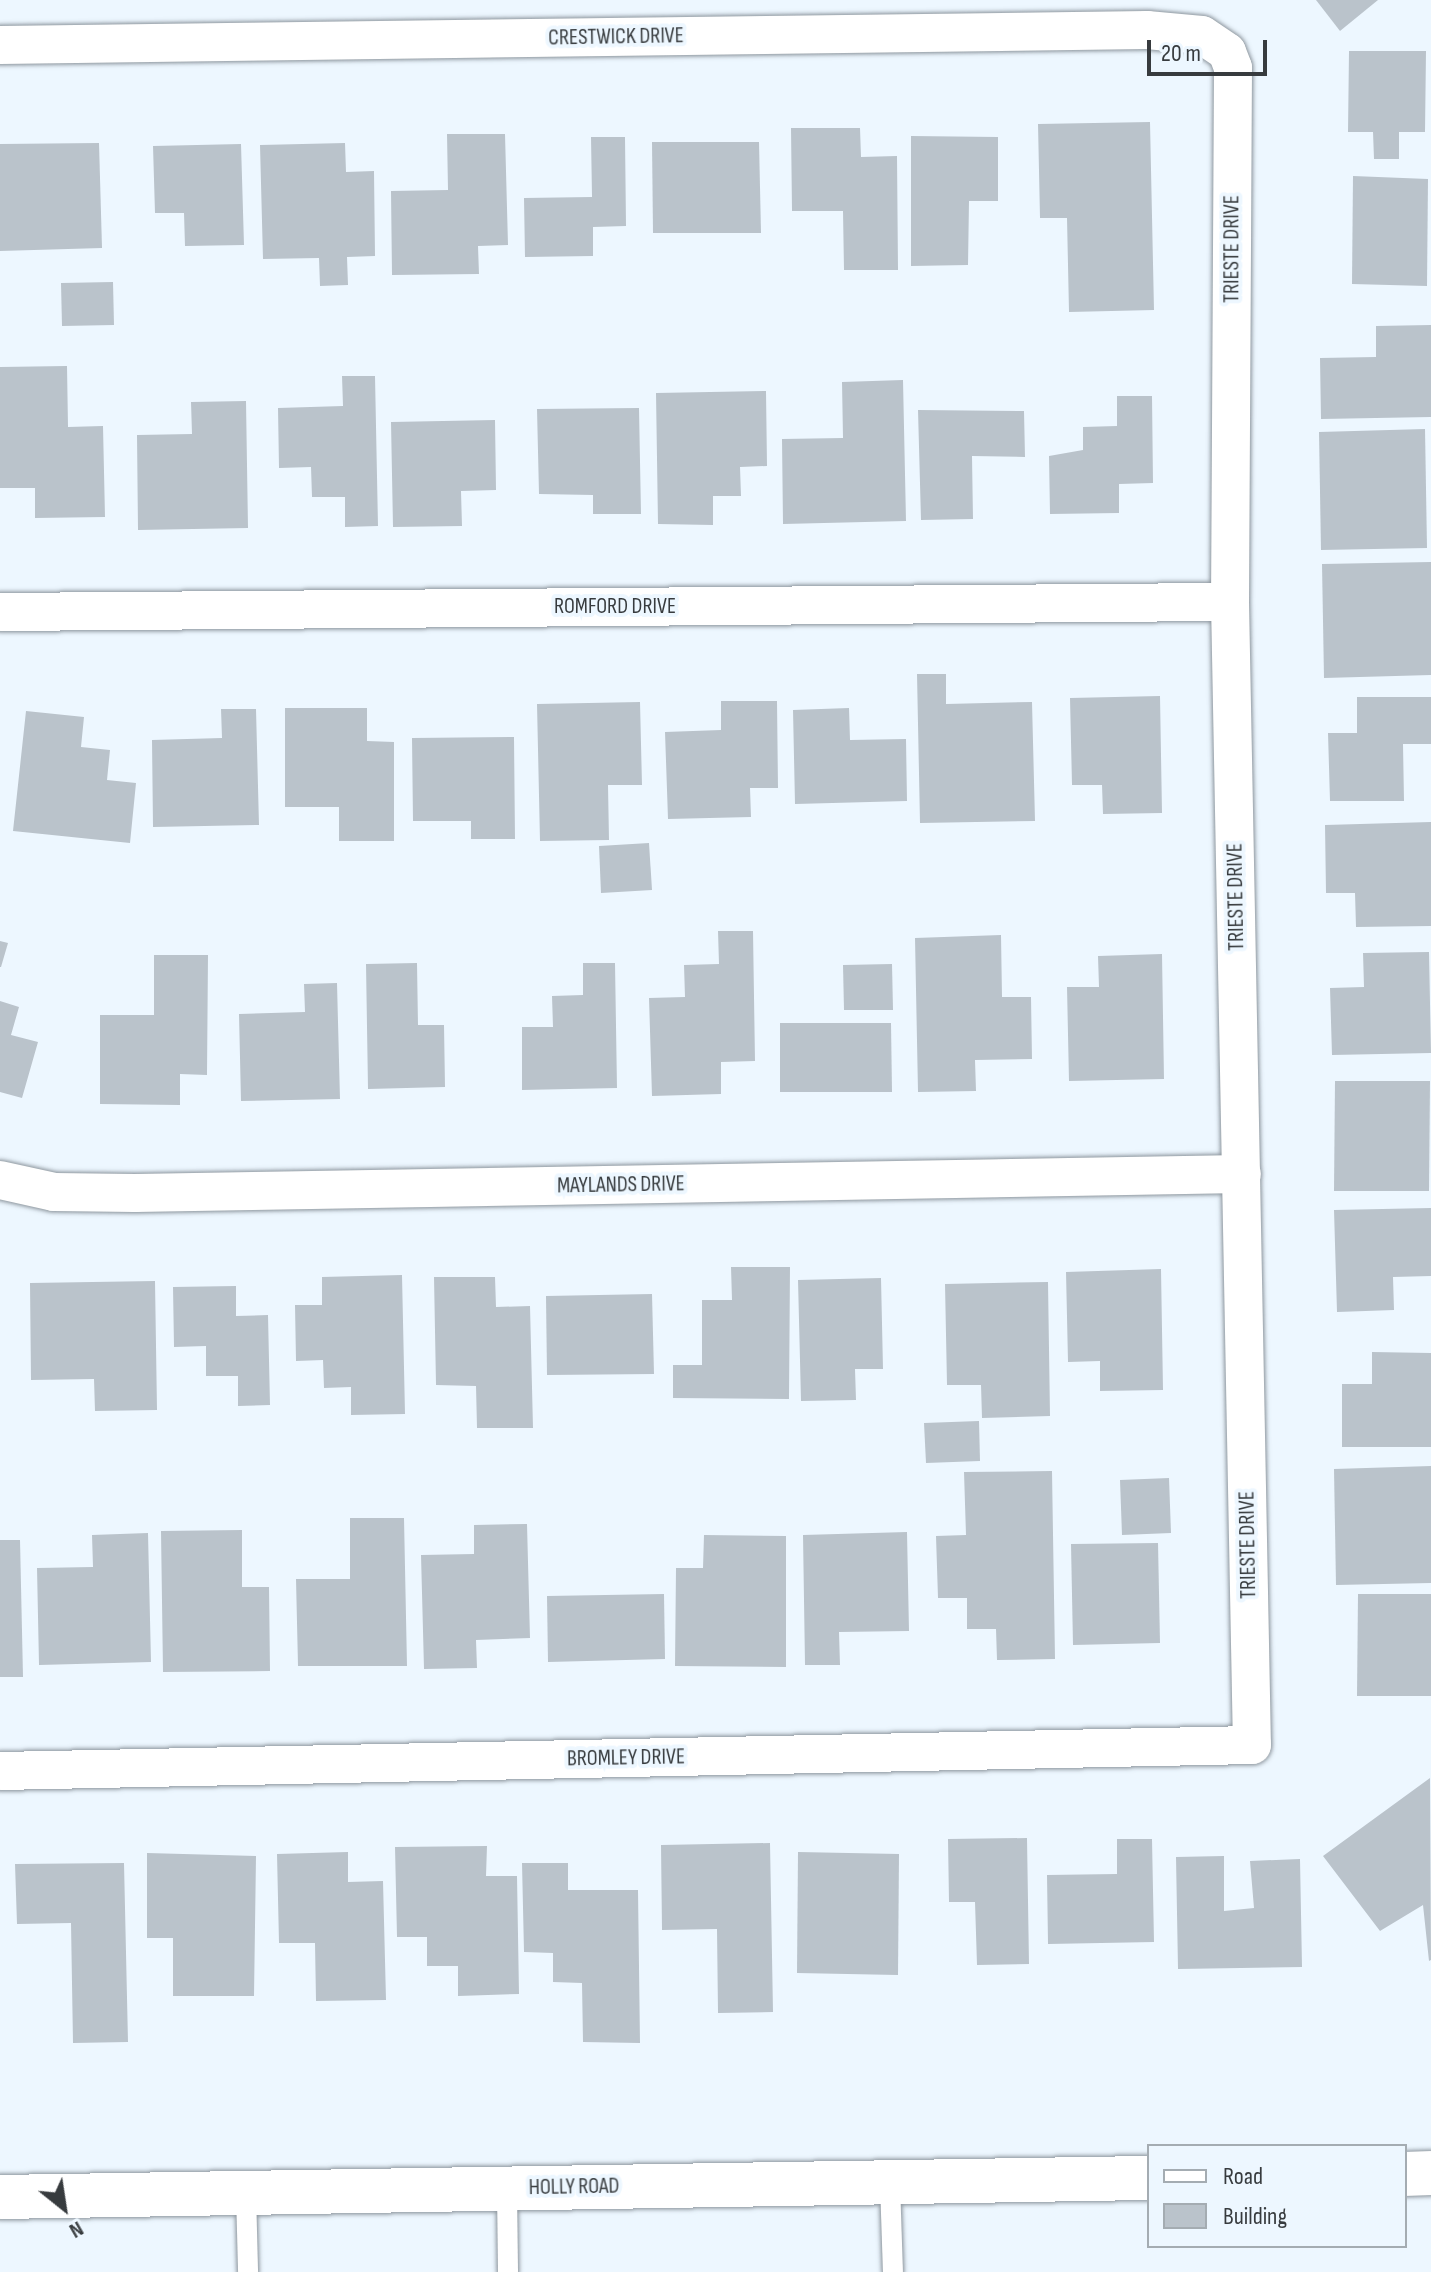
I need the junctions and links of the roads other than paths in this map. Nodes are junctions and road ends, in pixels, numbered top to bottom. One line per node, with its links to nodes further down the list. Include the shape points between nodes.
1 (0, 45): 2 (street, CRESTWICK DRIVE, via 1147,30 1202,35)
2 (1227, 52): 3 (street, TRIESTE DRIVE, via 1233,68)
3 (1230, 602): 4 (street, ROMFORD DRIVE); 5 (street, TRIESTE DRIVE)
4 (0, 612)
5 (1242, 1174): 6 (street, MAYLANDS DRIVE, via 135,1193 54,1192); 7 (street, TRIESTE DRIVE)
6 (0, 1180)
7 (1252, 1745): 8 (street, BROMLEY DRIVE)
8 (0, 1771)
9 (1431, 2173): 10 (main road)
10 (1407, 2174)
11 (1147, 2178): 12 (main road, HOLLY ROAD)
12 (890, 2183): 13 (main road, HOLLY ROAD); 18 (lane)
13 (507, 2189): 14 (main road, HOLLY ROAD); 17 (lane)
14 (246, 2193): 15 (main road, HOLLY ROAD); 16 (lane)
15 (0, 2197)
16 (248, 2272)
17 (508, 2272)
18 (893, 2272)

